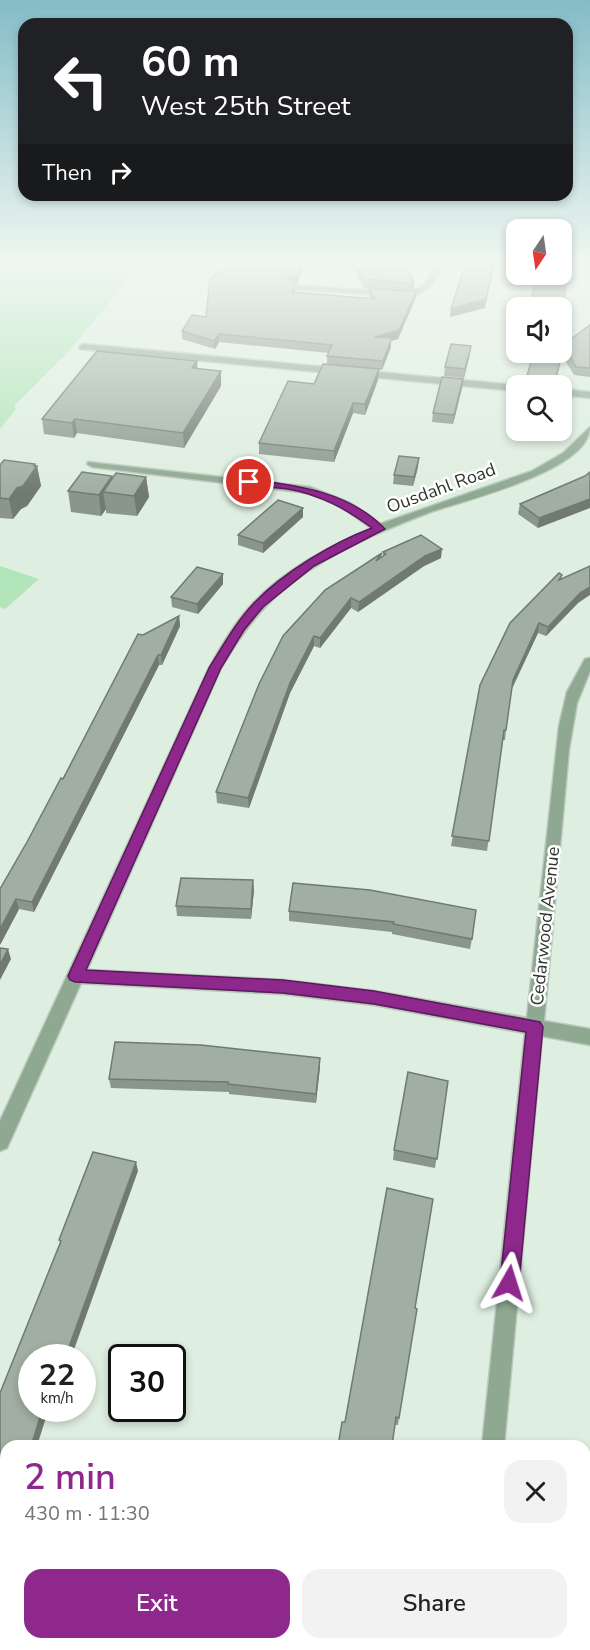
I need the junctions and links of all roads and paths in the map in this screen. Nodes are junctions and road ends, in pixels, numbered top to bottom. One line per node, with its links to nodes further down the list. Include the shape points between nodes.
1 (83, 346): 2 (street)
2 (506, 387)
3 (572, 394): 4 (street)
4 (590, 395)
5 (590, 430): 7 (street, Ousdahl Road, via 570,453 536,473)
6 (92, 464): 7 (street, via 310,490 346,505)
7 (380, 529): 9 (street, Ousdahl Road, via 310,564 259,604 239,629 215,668)
8 (590, 662): 10 (street, Cedarwood Avenue, via 575,685 562,749)
9 (75, 976): 10 (street, via 283,987 374,998); 12 (street, Ousdahl Road)
10 (535, 1027): 11 (street); 13 (street, Cedarwood Avenue)
11 (590, 1037)
12 (0, 1142)
13 (494, 1440)

